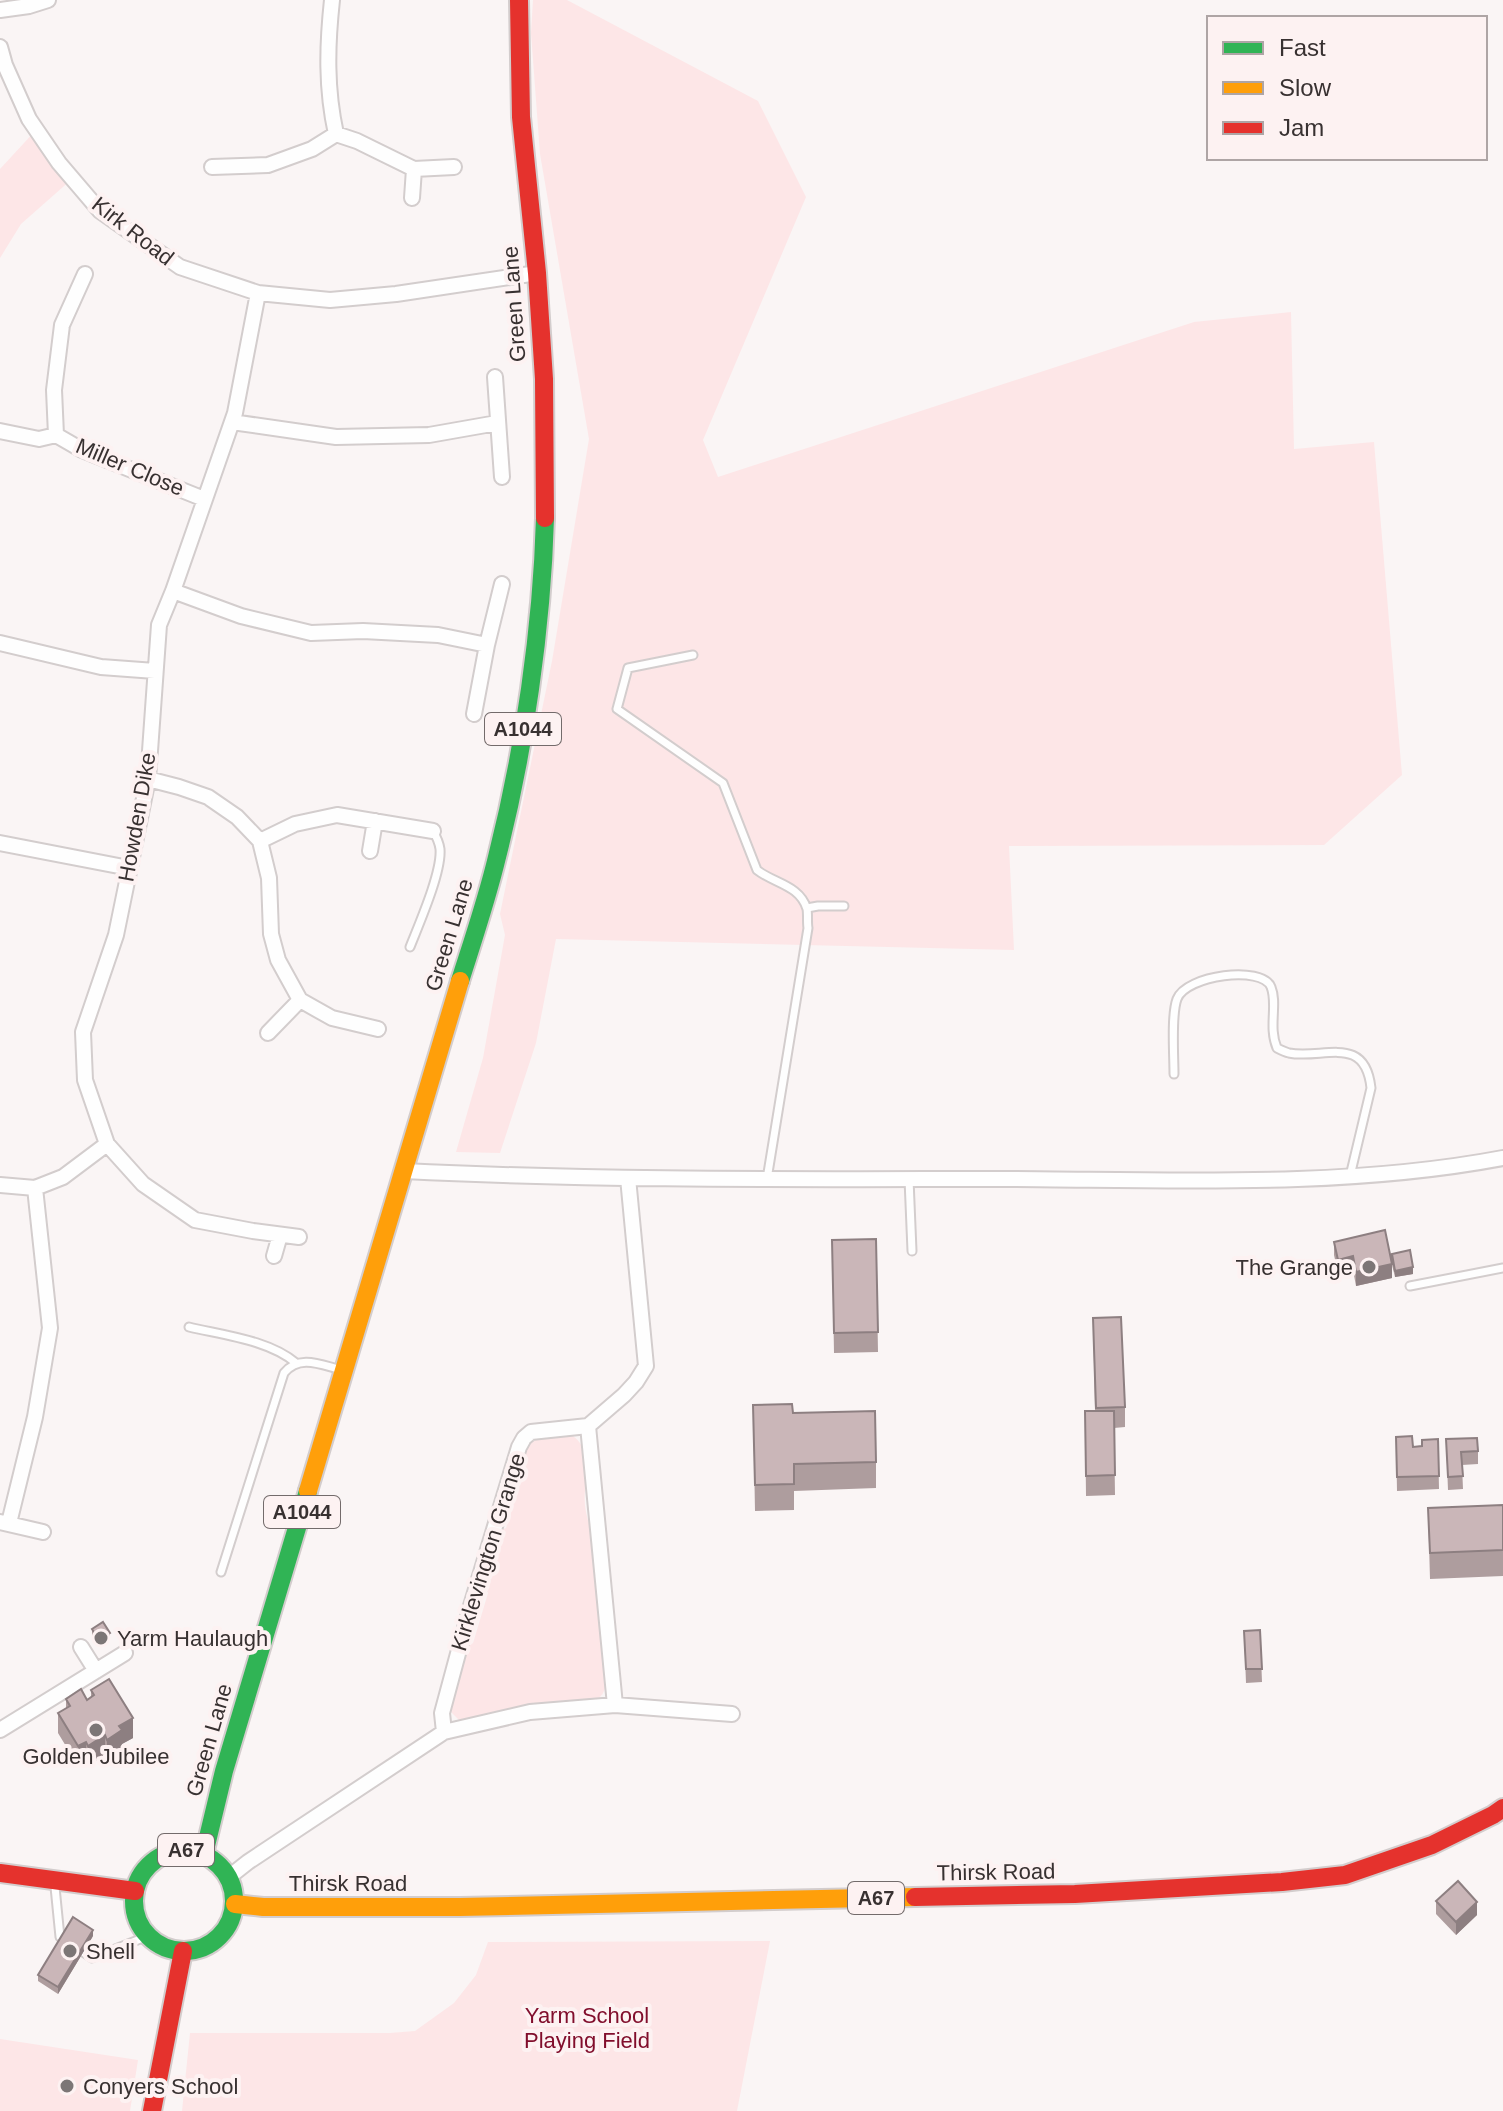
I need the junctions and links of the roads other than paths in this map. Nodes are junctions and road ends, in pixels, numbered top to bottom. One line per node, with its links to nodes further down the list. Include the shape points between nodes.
1 (48, 0): 4 (street)
2 (332, 0): 6 (street, via 327,59)
3 (519, 0): 11 (main road, Green Lane / A1044, via 521,130)
4 (0, 10)
5 (0, 47): 13 (street, Kirk Road, via 29,119 100,211 180,267)
6 (336, 134): 7 (street, via 268,165); 9 (street)
7 (212, 167)
8 (454, 167): 9 (street)
9 (414, 169): 10 (street)
10 (412, 198)
11 (537, 273): 13 (street, Kirk Road, via 330,300); 44 (main road, Green Lane / A1044, via 546,485 532,671 497,858)
12 (85, 274): 18 (street, Miller Close, via 62,325 54,390)
13 (258, 293): 15 (street, Howden Dike)
14 (495, 377): 16 (street)
15 (232, 422): 16 (street, via 336,437 429,435); 20 (street, Howden Dike)
16 (497, 423): 19 (street)
17 (0, 431): 18 (street, Miller Close, via 39,439)
18 (56, 435): 20 (street, Miller Close)
19 (502, 477)
20 (204, 499): 22 (street, Howden Dike)
21 (502, 584): 24 (street)
22 (173, 591): 24 (street, via 241,616 311,633 438,635); 26 (street, Howden Dike, via 159,625)
23 (0, 643): 26 (street, via 101,667)
24 (487, 645): 27 (street)
25 (693, 655): 36 (lane, via 628,668 617,709 723,783 757,870 789,887)
26 (155, 671): 28 (street, Howden Dike)
27 (474, 714)
28 (148, 779): 31 (street, via 208,797); 34 (street, Howden Dike)
29 (375, 821): 30 (street); 31 (street, via 337,815 295,824); 33 (street)
30 (433, 831): 37 (lane, via 440,858)
31 (260, 841): 38 (street, via 269,878 271,934 278,960)
32 (0, 843): 34 (street)
33 (370, 851)
34 (129, 868): 42 (street, Howden Dike, via 116,935 83,1032 85,1080)
35 (844, 906): 36 (lane)
36 (807, 908): 47 (lane)
37 (410, 947)
38 (300, 1000): 39 (street, via 332,1018); 40 (street)
39 (378, 1029)
40 (268, 1033)
41 (1174, 1074): 45 (lane, via 1177,998 1187,986 1232,975 1265,979 1271,987 1277,1048 1356,1057 1370,1074)
42 (107, 1144): 50 (street, via 63,1177); 51 (street, Howden Dike, via 143,1184 195,1220)
43 (1503, 1158): 45 (street)
44 (404, 1171): 46 (street); 59 (main road, Green Lane / A1044)
45 (1350, 1176): 48 (street)
46 (628, 1178): 47 (street); 60 (street, via 646,1366 624,1395)
47 (767, 1179): 48 (street)
48 (909, 1179): 53 (lane)
49 (0, 1185): 50 (street)
50 (35, 1188): 61 (street, via 50,1328 35,1417)
51 (280, 1235): 52 (street, Howden Dike); 54 (street)
52 (299, 1237)
53 (912, 1251)
54 (274, 1256)
55 (1503, 1268): 56 (lane)
56 (1410, 1286)
57 (189, 1327): 58 (lane, via 263,1344)
58 (296, 1363): 59 (lane); 63 (lane, via 281,1381)
59 (344, 1371): 72 (main road, Green Lane / A1044)
60 (588, 1426): 67 (street); 70 (street, Kirklevington Grange, via 531,1432 519,1447 442,1713)
61 (4, 1522): 62 (street)
62 (43, 1532)
63 (221, 1572)
64 (81, 1647): 66 (street)
65 (125, 1653): 66 (street)
66 (96, 1671): 69 (street)
67 (615, 1705): 68 (street); 70 (street, via 530,1712)
68 (732, 1714)
69 (0, 1730)
70 (444, 1732): 74 (street)
71 (1503, 1808): 77 (main road, Thirsk Road / A67, via 1432,1845 1345,1875 1282,1882 1049,1895 445,1907)
72 (204, 1854): 74 (main road, A67); 76 (main road, A67, via 169,1852 141,1874)
73 (0, 1873): 75 (main road)
74 (229, 1877): 77 (main road, A67)
75 (54, 1880): 76 (main road); 78 (lane, via 60,1937 92,1958)
76 (135, 1891): 78 (main road, via 134,1907)
77 (235, 1904): 79 (main road, via 230,1923 218,1938)
78 (148, 1936): 79 (main road)
79 (183, 1951): 80 (main road)
80 (152, 2111)

